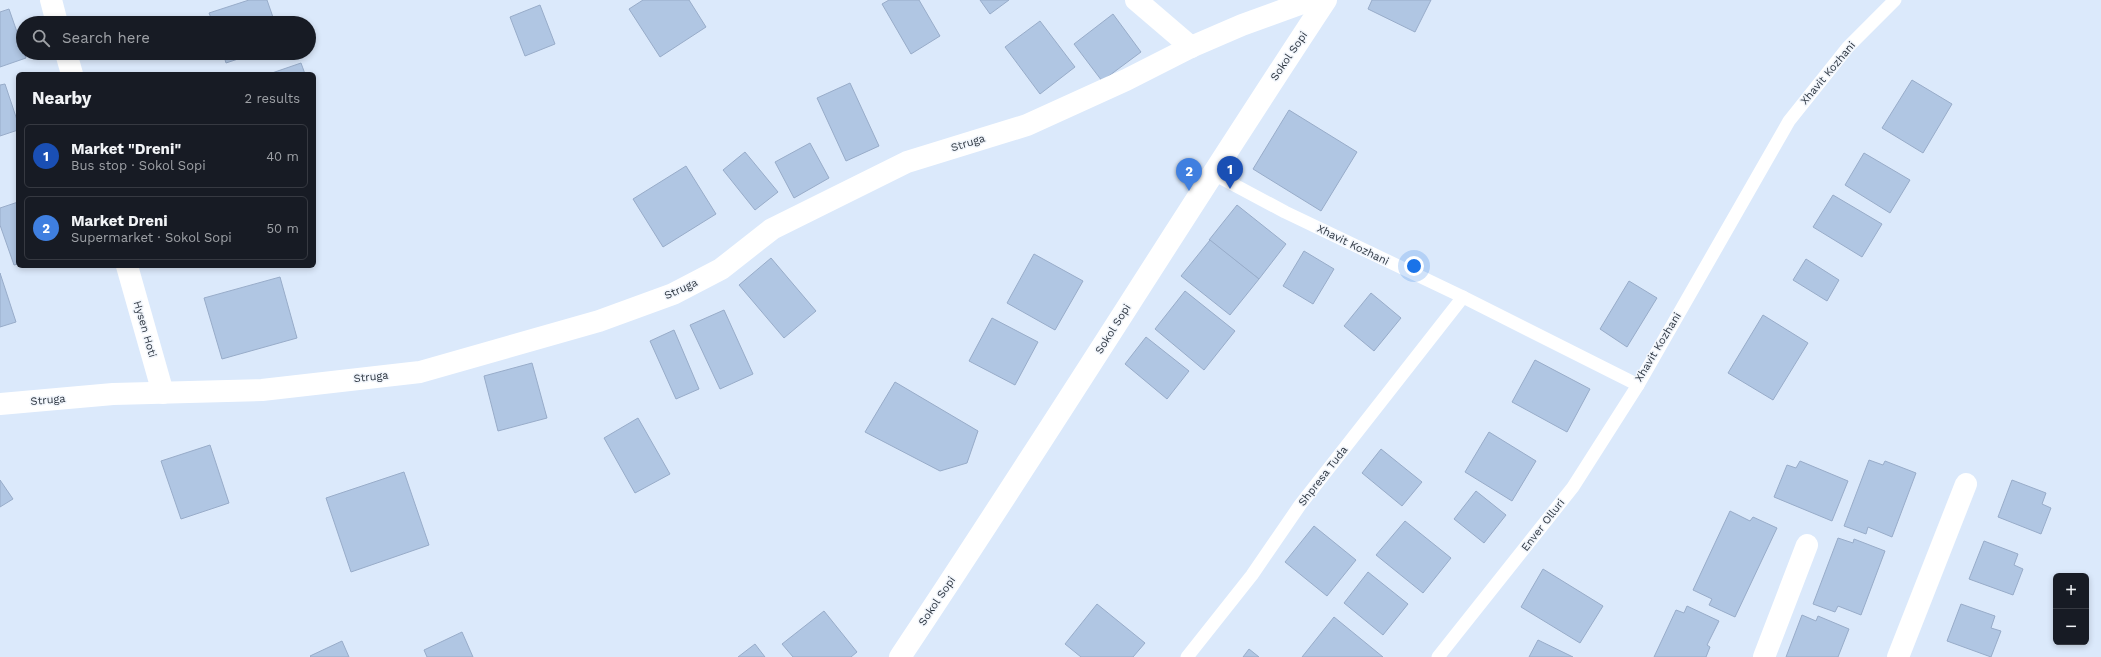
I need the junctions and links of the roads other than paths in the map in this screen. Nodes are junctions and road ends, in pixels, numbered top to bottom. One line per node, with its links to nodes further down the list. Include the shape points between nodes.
1 (51, 0): 6 (street)
2 (1136, 0): 7 (street)
3 (1311, 0): 7 (street, Struga, via 1242,24)
4 (1326, 0): 10 (street, Sokol Sopi)
5 (1895, 0): 13 (lane, Xhavit Kozhani, via 1848,47 1789,121)
6 (55, 16)
7 (1191, 47): 14 (street, Struga, via 1027,125 907,162 772,229 721,269 674,294 599,321 420,372 262,390)
8 (68, 60): 9 (street)
9 (71, 72)
10 (1212, 173): 12 (lane, Xhavit Kozhani, via 1285,212); 18 (street, Sokol Sopi, via 1004,500)
11 (128, 268): 14 (street, Hysen Hoti)
12 (1463, 297): 13 (lane, Xhavit Kozhani); 19 (lane, Shpresa Tuda, via 1300,505 1252,575)
13 (1638, 385): 20 (lane, Enver Olluri, via 1573,487)
14 (163, 392): 15 (street, Struga)
15 (0, 404)
16 (1966, 484): 22 (street)
17 (1807, 545): 21 (street)
18 (900, 657)
19 (1188, 657)
20 (1438, 657)
21 (1764, 657)
22 (1898, 657)

